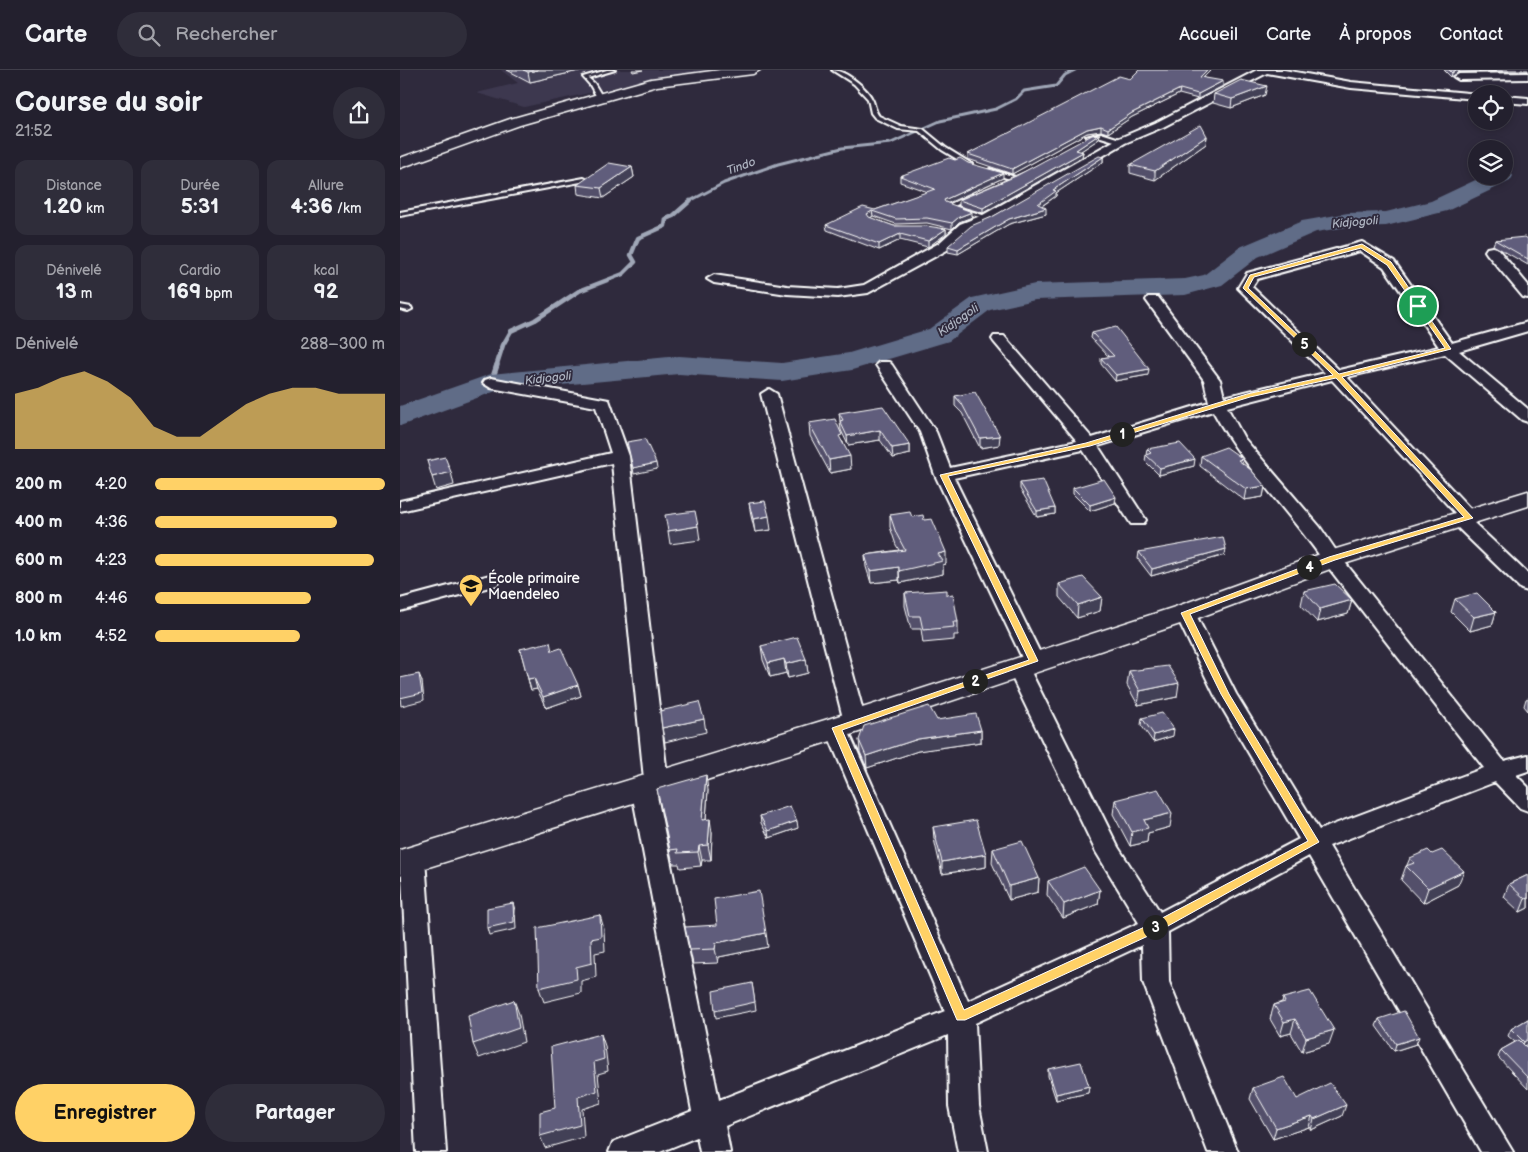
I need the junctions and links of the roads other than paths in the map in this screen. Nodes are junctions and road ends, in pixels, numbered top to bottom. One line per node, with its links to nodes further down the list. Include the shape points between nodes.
1 (612, 70): 10 (lane, via 584,77)
2 (713, 70): 6 (lane)
3 (753, 70): 6 (street)
4 (834, 70): 17 (lane, via 856,82 870,99 877,118 900,128 921,130 971,166)
5 (1266, 70): 9 (street, via 1351,86); 14 (street)
6 (696, 76): 10 (street, via 656,82)
7 (1528, 76): 8 (street)
8 (1458, 77)
9 (1468, 95)
10 (600, 98): 15 (street, via 515,122)
11 (1513, 100): 12 (street)
12 (1528, 101)
13 (1082, 141): 14 (lane, via 1101,135)
14 (1121, 141): 22 (street)
15 (400, 163)
16 (1022, 173): 17 (lane)
17 (1013, 178): 19 (lane)
18 (584, 180): 21 (lane)
19 (1004, 182)
20 (977, 194): 22 (lane, via 949,206)
21 (400, 214)
22 (987, 218): 24 (street, via 955,232 944,246 868,289 838,293 787,290)
23 (1492, 251): 25 (street)
24 (714, 279)
25 (1528, 294)
26 (1153, 300): 36 (street, via 1212,380)
27 (400, 307): 28 (lane)
28 (408, 309)
29 (1528, 326): 31 (street)
30 (999, 339): 38 (street)
31 (1448, 349): 33 (street); 33 (street, via 1389,264 1362,246 1252,276 1246,288); 37 (street)
32 (884, 365): 40 (street, via 928,432)
33 (1338, 376): 36 (street, via 1249,395); 43 (street)
34 (491, 383): 39 (street, via 603,403)
35 (769, 394): 51 (street)
36 (1218, 406): 38 (street); 45 (street, via 1237,440)
37 (1528, 418)
38 (1088, 444): 40 (street); 44 (street)
39 (620, 456): 42 (street); 54 (street)
40 (944, 475): 50 (street)
41 (1528, 498): 43 (street)
42 (400, 506)
43 (1464, 519): 45 (street); 47 (street)
44 (1137, 520)
45 (1332, 558): 49 (street); 53 (street)
46 (490, 581): 48 (street)
47 (1528, 585)
48 (400, 605)
49 (1185, 613): 50 (street); 56 (street, via 1225,694)
50 (1026, 664): 51 (street); 58 (street, via 1108,852)
51 (846, 725): 54 (street); 59 (street)
52 (1528, 762): 53 (street)
53 (1499, 771): 55 (street); 56 (street)
54 (649, 785): 57 (street); 60 (street)
55 (1528, 802)
56 (1314, 842): 58 (street); 66 (street)
57 (406, 861): 61 (street)
58 (1155, 928): 59 (street); 65 (street, via 1156,982)
59 (961, 1017): 60 (street); 64 (street, via 964,1106)
60 (707, 1118): 62 (street); 63 (street)
61 (431, 1152)
62 (624, 1152)
63 (715, 1152)
64 (973, 1152)
65 (1223, 1152)
66 (1498, 1152)

